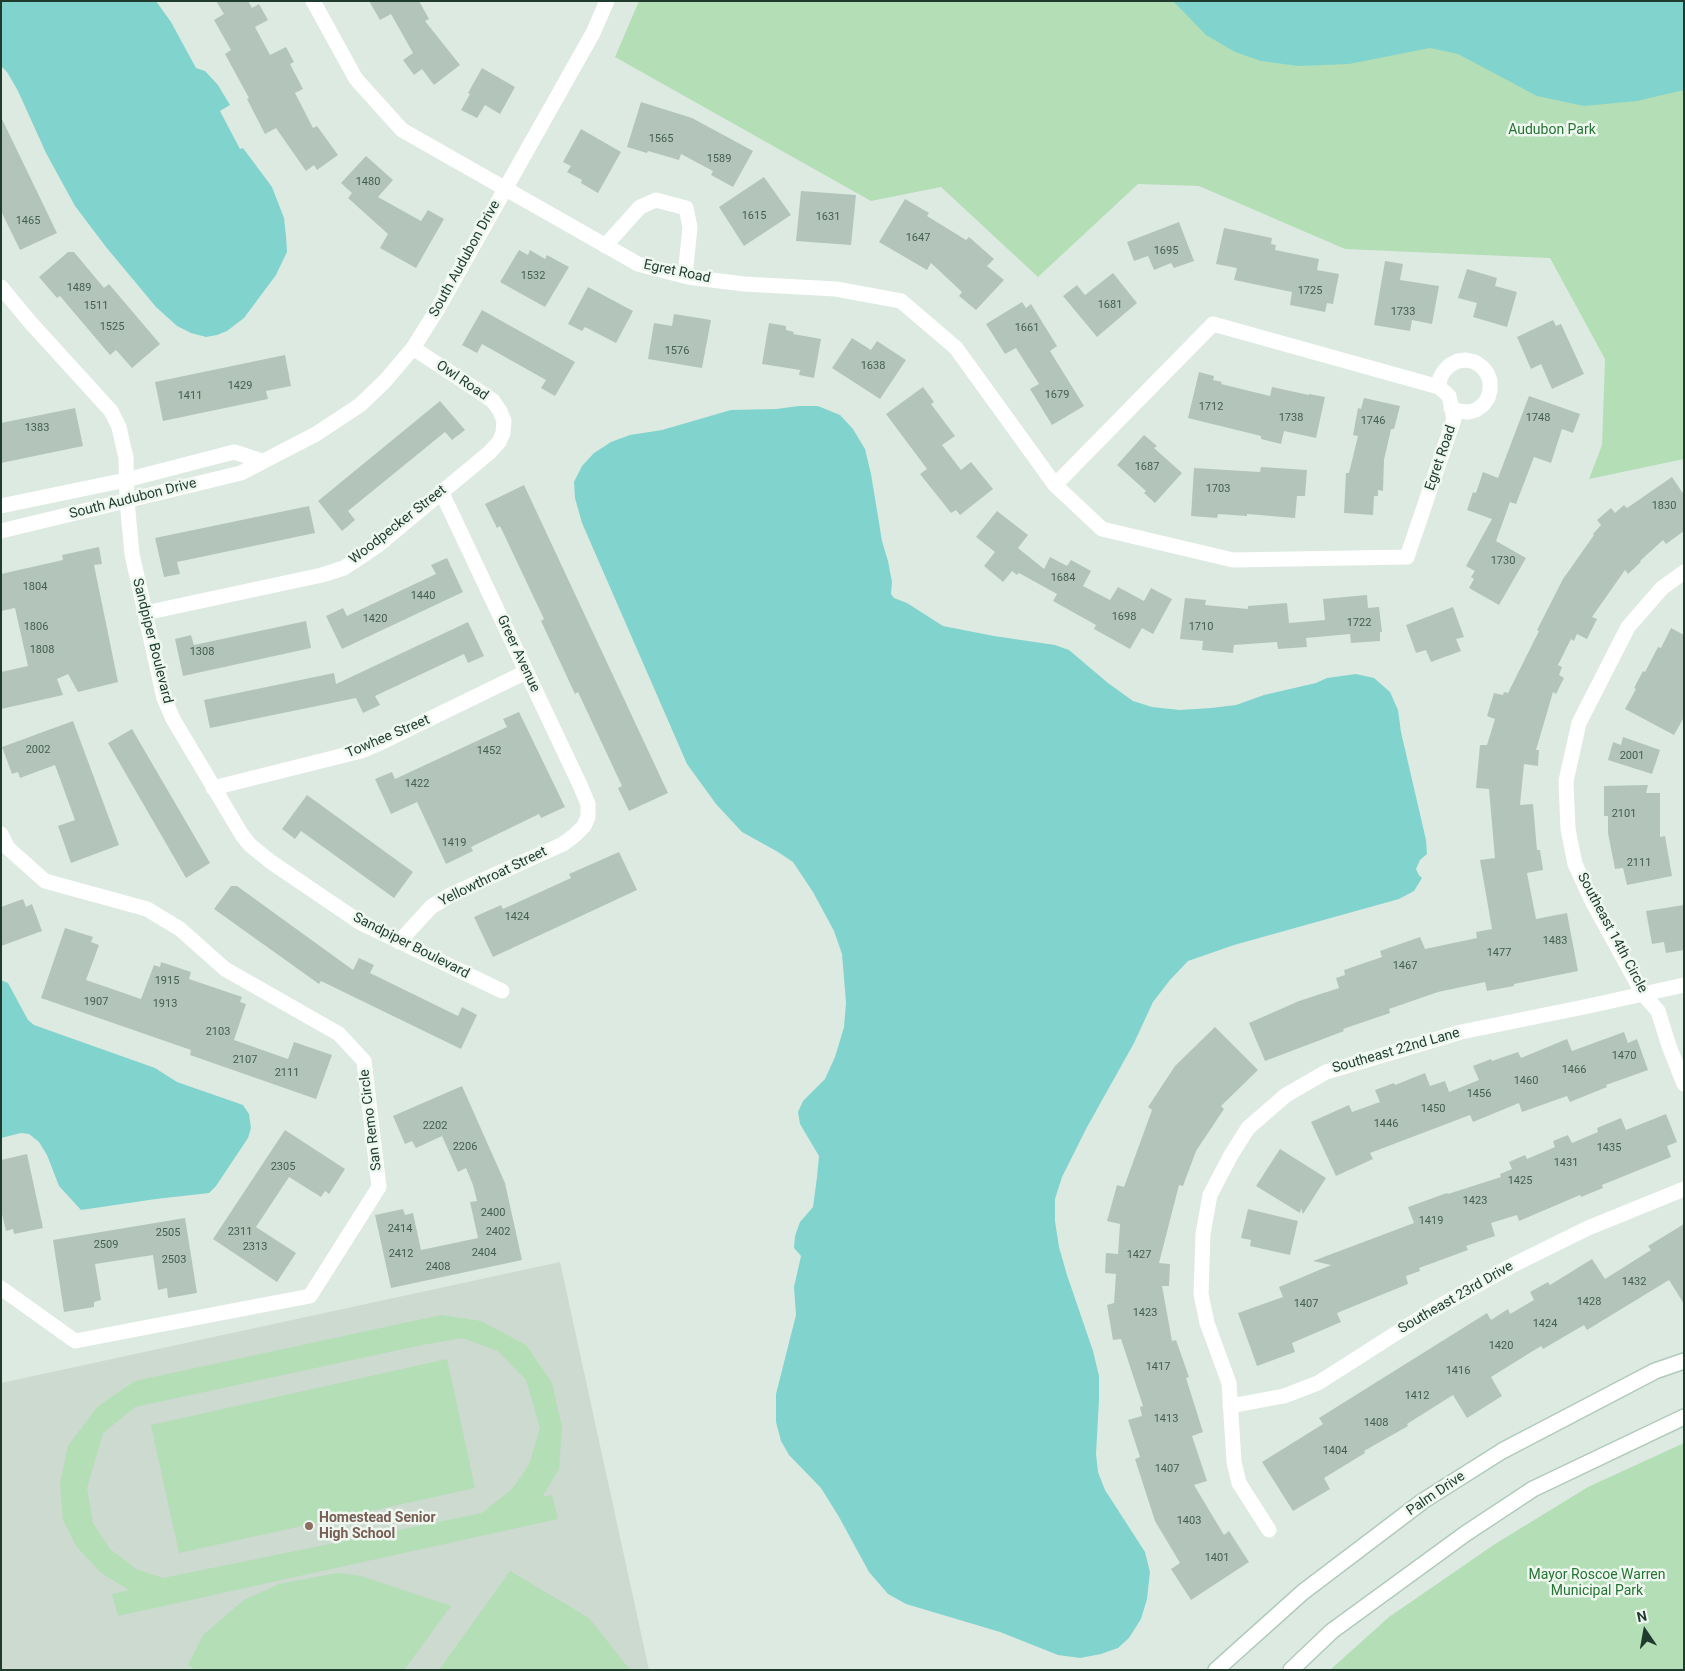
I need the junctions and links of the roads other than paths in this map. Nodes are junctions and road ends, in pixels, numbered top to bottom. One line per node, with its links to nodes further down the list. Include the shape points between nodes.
1 (313, 1): 3 (street, Egret Road, via 356,79 402,130)
2 (607, 1): 3 (street, South Audubon Drive)
3 (504, 188): 4 (street, Egret Road); 7 (street, South Audubon Drive)
4 (605, 246): 5 (street, Egret Road, via 638,264); 5 (street, via 640,207 656,200 686,208 690,227)
5 (685, 276): 13 (street, Egret Road, via 744,284 836,289 901,301 956,348)
6 (1, 287): 12 (street, Sandpiper Boulevard, via 111,411 123,438)
7 (413, 348): 10 (street, Owl Road, via 493,402); 11 (street, South Audubon Drive, via 360,405 316,434)
8 (1439, 387): 9 (street, Egret Road, via 1449,396); 9 (street, via 1444,371 1458,362 1475,362 1487,373 1490,390 1483,405 1468,412); 13 (street, via 1213,324)
9 (1451, 408): 13 (street, Egret Road, via 1454,419 1407,558 1233,560 1102,529)
10 (504, 421): 14 (street, Woodpecker Street, via 499,442 490,452)
11 (262, 461): 12 (street, South Audubon Drive, via 234,452); 15 (street, South Audubon Drive, via 241,473)
12 (126, 480): 15 (street, Sandpiper Boulevard); 16 (street, South Audubon Drive)
13 (1055, 485)
14 (441, 491): 19 (street, Woodpecker Street, via 377,546 344,568); 20 (street, Greer Avenue)
15 (127, 501): 17 (street, South Audubon Drive); 19 (street, Sandpiper Boulevard, via 132,554)
16 (1, 506)
17 (1, 531)
18 (1684, 572): 27 (street, Southeast 14th Circle, via 1662,588 1628,627 1579,723 1566,781 1568,829 1575,864 1592,903)
19 (145, 613): 21 (street, Sandpiper Boulevard, via 164,698)
20 (526, 672): 21 (street, Towhee Street, via 361,751); 22 (street, Greer Avenue, via 580,785 588,804)
21 (213, 788): 24 (street, Sandpiper Boulevard, via 242,835 258,853 361,923)
22 (588, 817): 24 (street, Yellowthroat Street, via 575,836 563,844 452,894 431,907)
23 (1, 834): 30 (street, San Remo Circle, via 8,848 44,880 147,909 180,929 225,969 339,1034 364,1061 379,1186 310,1296 74,1342)
24 (399, 942): 26 (street, Sandpiper Boulevard)
25 (1684, 985): 27 (street, Southeast 22nd Lane)
26 (502, 991)
27 (1643, 994): 28 (street, Southeast 14th Circle, via 1658,1011); 32 (street, Southeast 22nd Lane, via 1461,1032 1326,1072 1286,1095 1248,1128 1210,1195 1203,1234 1200,1294 1229,1383)
28 (1684, 1084)
29 (1684, 1189): 32 (street, Southeast 23rd Drive, via 1588,1228 1513,1265 1431,1311 1318,1383 1284,1396)
30 (1, 1288)
31 (1684, 1361): 35 (street, Palm Drive, via 1655,1371 1502,1451 1424,1501 1303,1592)
32 (1230, 1406): 34 (street, Southeast 22nd Lane, via 1234,1462 1239,1483)
33 (1684, 1417): 36 (street, via 1533,1489 1332,1631)
34 (1269, 1530)
35 (1216, 1670)
36 (1291, 1670)

